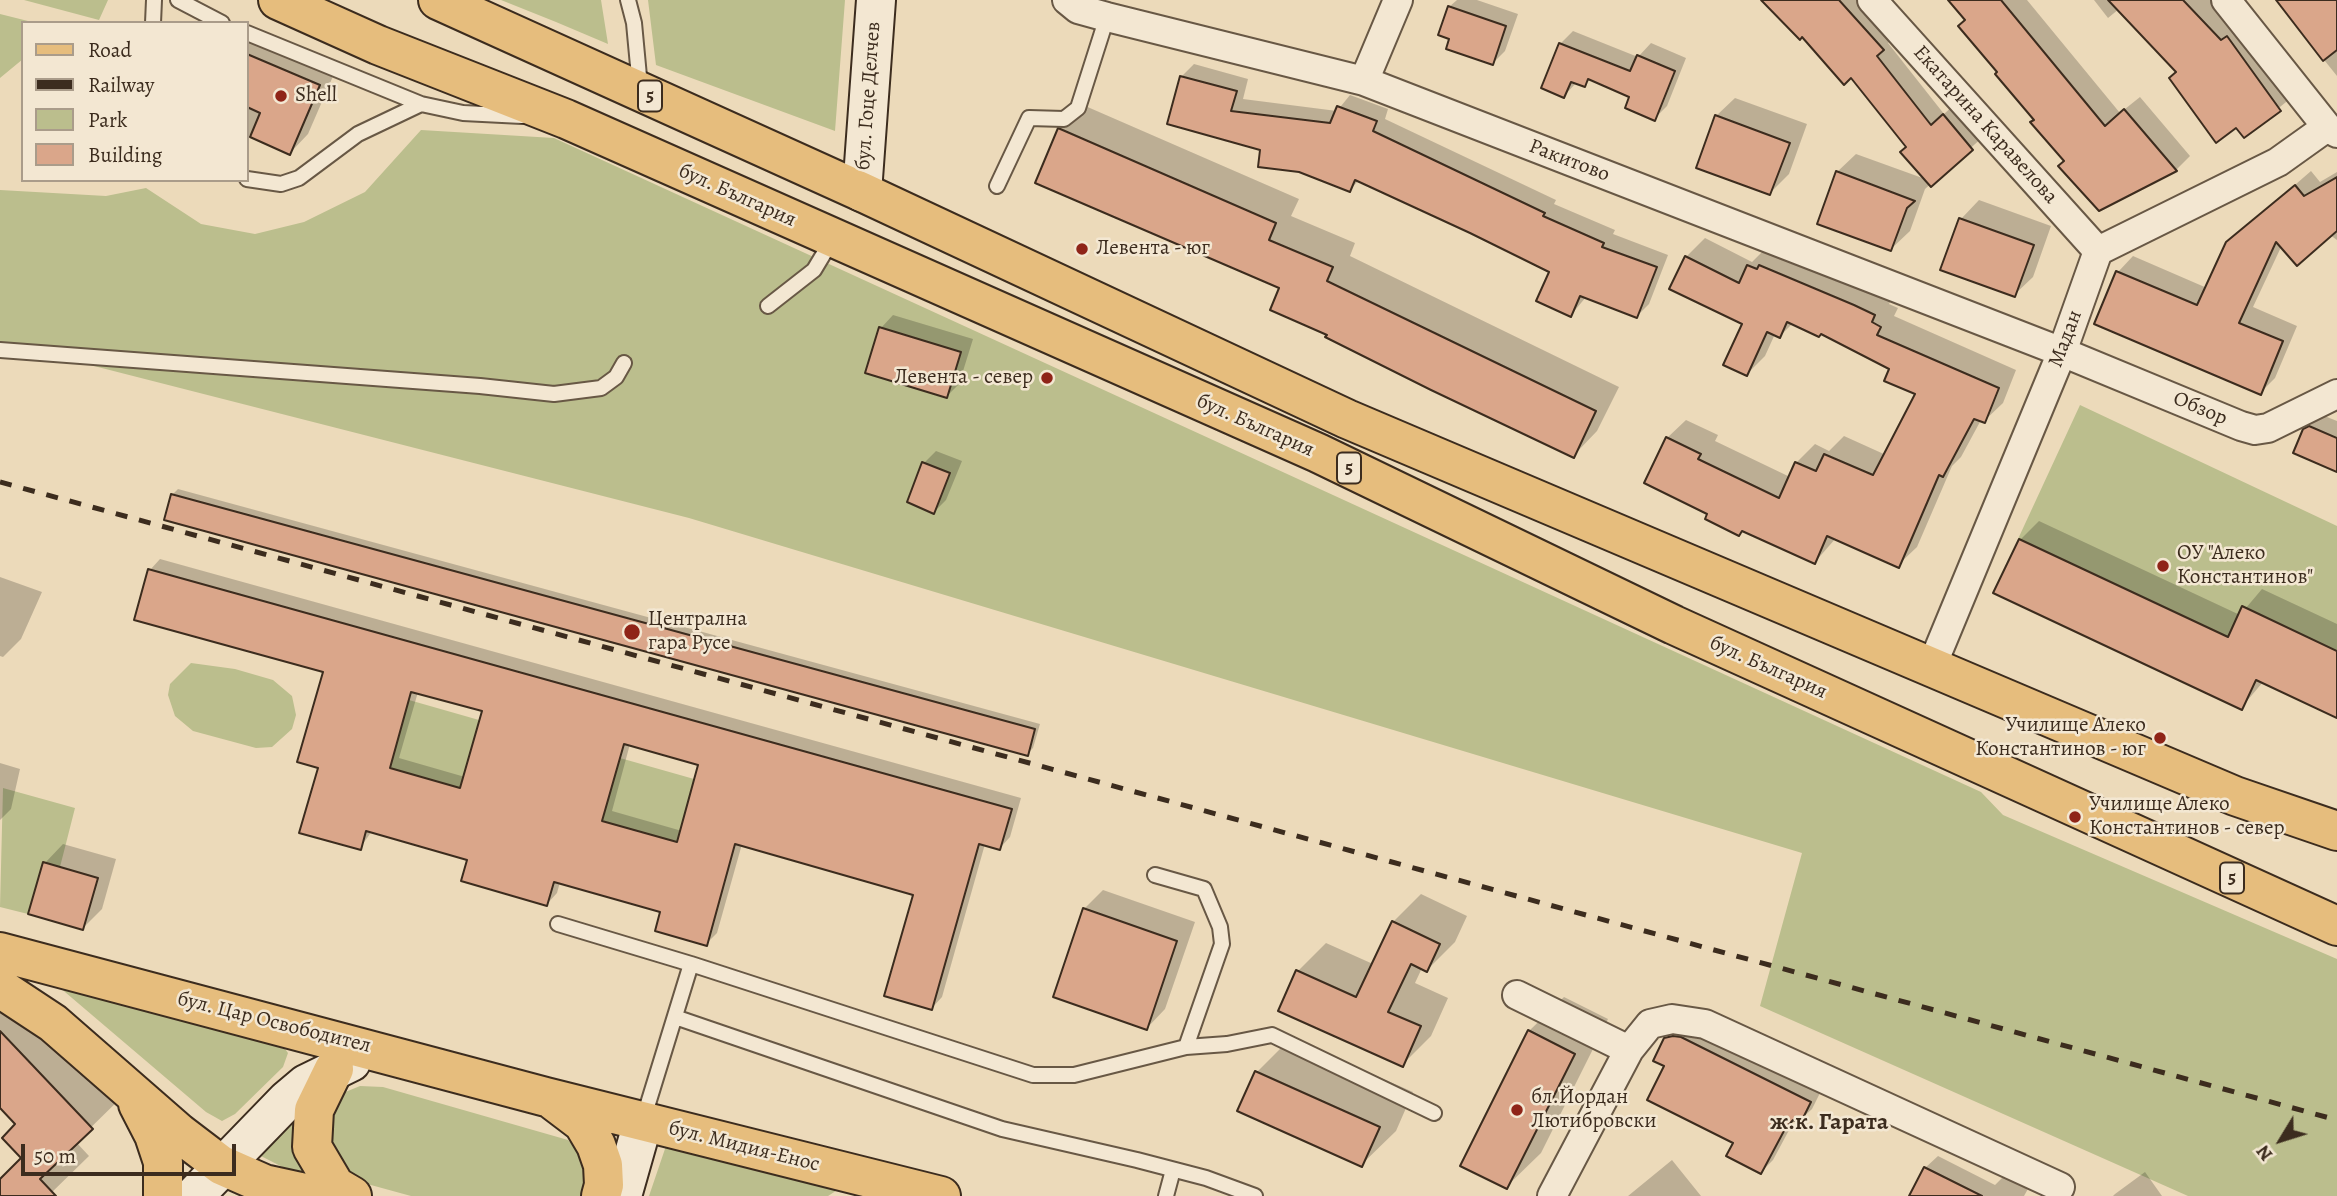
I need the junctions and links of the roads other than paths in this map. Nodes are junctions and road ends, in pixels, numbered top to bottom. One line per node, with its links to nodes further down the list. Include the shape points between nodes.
1 (154, 0): 12 (lane)
2 (178, 0): 13 (lane)
3 (278, 0): 18 (main road, бул. България / 5)
4 (439, 0): 16 (main road, 5)
5 (628, 0): 16 (lane)
6 (876, 0): 22 (main road, бул. Гоце Делчев)
7 (1067, 0): 11 (street, Ракитово, via 1078,9)
8 (1398, 0): 15 (street)
9 (1872, 0): 24 (street, Екатарина Каравелова)
10 (2226, 0): 19 (street)
11 (1107, 17): 15 (street, Ракитово); 21 (lane, via 1078,108 1064,119 1029,118)
12 (153, 21)
13 (218, 21)
14 (248, 33): 17 (lane)
15 (1364, 81): 27 (street, Ракитово)
16 (640, 92): 22 (main road, 5)
17 (421, 104): 18 (lane, via 463,113); 20 (lane, via 358,134 299,178 281,184)
18 (565, 119): 23 (main road, бул. България / 5)
19 (2332, 130): 24 (street, via 2278,162)
20 (248, 179)
21 (997, 186)
22 (862, 192): 30 (main road, 5, via 1348,419)
23 (832, 240): 25 (lane, via 814,270); 34 (main road, бул. България / 5, via 1318,453 1674,625)
24 (2098, 251): 27 (street, Мадан)
25 (768, 306)
26 (0, 350): 28 (lane, via 554,394 601,388 616,377)
27 (2062, 352): 29 (street, Обзор, via 2255,430); 30 (street, Мадан)
28 (624, 363)
29 (2337, 394)
30 (1931, 668): 31 (main road, 5, via 2235,796)
31 (2337, 831)
32 (1155, 875): 40 (lane, via 1204,889 1220,927 1222,944)
33 (558, 924): 36 (lane)
34 (2337, 926)
35 (0, 952): 41 (main road, бул. Цар Освободител)
36 (691, 964): 39 (lane); 40 (lane, via 1033,1074 1074,1075)
37 (0, 988): 44 (main road, via 53,1023)
38 (1517, 995): 42 (street)
39 (675, 1017): 47 (lane); 49 (lane, via 1002,1129)
40 (1186, 1046): 46 (lane, via 1272,1035)
41 (378, 1049): 43 (main road); 45 (main road, бул. Цар Освободител)
42 (1629, 1051): 50 (street, via 1650,1024 1672,1019 1705,1024); 60 (street)
43 (334, 1069): 48 (main road, via 287,1100); 54 (main road, via 314,1110 313,1147 335,1186)
44 (132, 1093): 48 (main road); 52 (main road, via 163,1162)
45 (547, 1097): 47 (main road, бул. Мидия-Енос); 55 (main road, via 583,1123 596,1145 603,1165)
46 (1434, 1113)
47 (643, 1122): 56 (main road); 57 (main road, бул. Мидия-Енос)
48 (221, 1165): 51 (main road); 53 (main road)
49 (1173, 1170): 58 (lane); 59 (lane)
50 (2060, 1187)
51 (291, 1194)
52 (163, 1196)
53 (194, 1196)
54 (352, 1196)
55 (601, 1196)
56 (622, 1196)
57 (941, 1196)
58 (1166, 1196)
59 (1255, 1196)
60 (1552, 1196)

